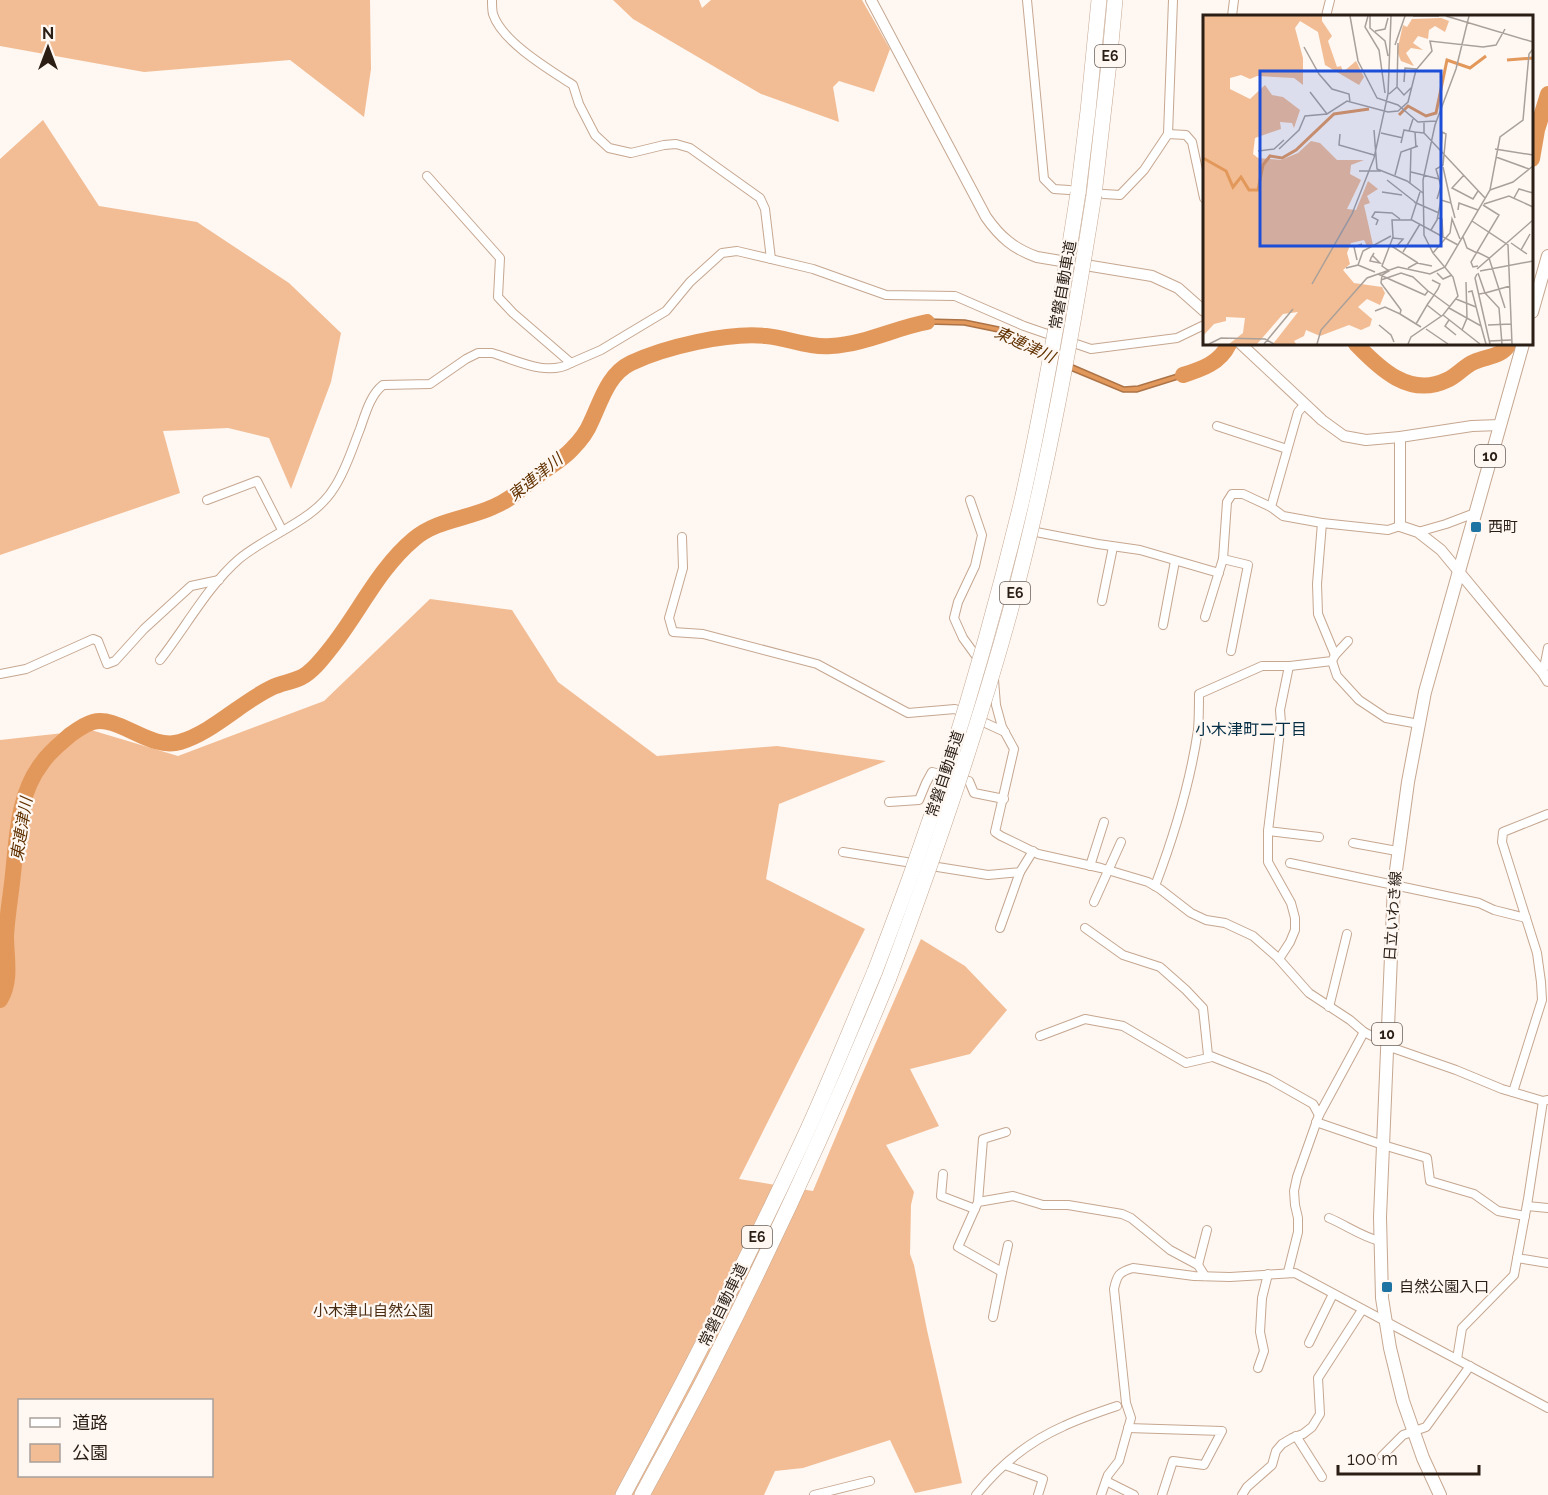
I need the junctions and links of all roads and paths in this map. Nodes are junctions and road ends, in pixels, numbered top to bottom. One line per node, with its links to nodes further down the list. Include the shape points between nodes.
1 (492, 0): 20 (street, via 493,14 500,27 531,58 573,85 595,135 609,148 631,153 664,145 690,148 760,198)
2 (871, 0): 22 (street, via 986,217 1002,238 1037,257 1152,276 1178,288)
3 (1027, 0): 17 (street, via 1044,179 1054,189)
4 (1093, 0): 13 (highway)
5 (1100, 0): 13 (highway, 常磐自動車道 / E6)
6 (1115, 0): 14 (highway, 常磐自動車道 / E6)
7 (1123, 0): 14 (highway, via 1118,55)
8 (1173, 0): 15 (street)
9 (1234, 0): 11 (street)
10 (1329, 0): 12 (street)
11 (1232, 15)
12 (1326, 15)
13 (1094, 51): 17 (highway, 常磐自動車道 / E6)
14 (1103, 112): 17 (highway, 常磐自動車道 / E6)
15 (1168, 134): 17 (street, via 1144,170 1120,195); 18 (street, via 1186,135 1192,142)
16 (427, 176): 26 (street, via 500,258 498,297)
17 (1086, 193): 84 (highway, 常磐自動車道 / E6, bridge, via 1078,297 1060,396 1010,611 972,743 928,874)
18 (1203, 193)
19 (1548, 256): 21 (main road)
20 (771, 259): 23 (street, via 886,294 955,296 1091,349 1177,338); 26 (street, via 737,251 722,253 666,311 601,350)
21 (1533, 308)
22 (1203, 310)
23 (1203, 325)
24 (1242, 345): 27 (street)
25 (1523, 345): 28 (main road, 日立いわき線 / 10)
26 (571, 363): 38 (street, via 563,368 542,368 485,352 466,359 430,384 383,385 368,407 341,477 327,498 316,510)
27 (1305, 404): 30 (street, via 1344,436 1366,440); 31 (street, via 1298,412)
28 (1500, 425): 30 (street); 35 (main road, 日立いわき線 / 10)
29 (1217, 426): 31 (street)
30 (1400, 437): 37 (street)
31 (1287, 449): 34 (street)
32 (207, 500): 38 (street, via 257,482)
33 (970, 500): 60 (street, via 982,535 975,566 954,618 963,638 995,681 996,705)
34 (1270, 507): 36 (street, via 1283,516); 43 (street, via 1244,494 1232,494 1227,502)
35 (1475, 513): 40 (street); 45 (main road, 日立いわき線 / 10)
36 (1322, 523): 37 (street, via 1388,530); 54 (street, via 1318,614)
37 (1400, 526): 40 (street)
38 (282, 530): 47 (street, via 237,561)
39 (1036, 532): 42 (street)
40 (1418, 532): 45 (street)
41 (682, 537): 60 (street, via 683,568 669,618 673,632 703,634 817,664 908,713 955,709)
42 (1113, 547): 44 (street, via 1140,550); 48 (street)
43 (1223, 559): 46 (street); 53 (street, via 1248,565)
44 (1175, 561): 46 (street); 50 (street)
45 (1459, 570): 58 (street); 59 (main road, 日立いわき線 / 10)
46 (1219, 573): 49 (street)
47 (219, 580): 55 (street); 57 (street, via 191,586 115,662 107,664 98,641 93,639 27,669)
48 (1102, 601)
49 (1205, 617)
50 (1162, 625)
51 (1348, 641): 54 (street)
52 (1548, 648): 58 (street)
53 (1231, 651)
54 (1333, 658): 56 (street); 59 (street, via 1337,676 1359,700 1386,718)
55 (160, 660)
56 (1289, 666): 65 (street, via 1280,710); 77 (street, via 1262,666 1199,694 1198,729 1189,776)
57 (0, 674)
58 (1545, 677)
59 (1419, 724): 70 (main road, 日立いわき線 / 10)
60 (1005, 732): 61 (street, via 1014,749)
61 (1004, 799): 62 (street, via 974,793 969,781 932,772 919,800); 69 (street, via 995,832)
62 (889, 802)
63 (1548, 814): 79 (street, via 1503,832 1502,842)
64 (1104, 822): 73 (street)
65 (1268, 831): 66 (street); 83 (street, via 1268,862 1295,918 1295,930)
66 (1319, 837)
67 (1121, 842): 74 (street)
68 (1353, 843): 70 (street)
69 (1033, 851): 73 (street); 75 (street)
70 (1398, 851): 76 (main road, 日立いわき線 / 10)
71 (843, 852): 75 (street, via 988,875)
72 (1290, 863): 76 (street)
73 (1090, 866): 74 (street)
74 (1108, 870): 77 (street); 78 (street)
75 (1020, 872): 80 (street)
76 (1394, 885): 79 (street, via 1479,903); 88 (main road, 日立いわき線 / 10)
77 (1155, 886): 83 (street, via 1191,913 1253,936)
78 (1094, 902)
79 (1526, 918): 90 (street, via 1537,953 1542,1000)
80 (1000, 928)
81 (1085, 928): 89 (street, via 1123,955 1160,967 1186,990 1203,1008 1208,1055)
82 (1347, 934): 85 (street)
83 (1279, 959): 85 (street, via 1309,993)
84 (882, 974): 128 (highway, 常磐自動車道 / E6, via 701,1349); 129 (highway, 常磐自動車道 / E6, via 850,1072 782,1222)
85 (1329, 1007): 86 (street)
86 (1364, 1032): 88 (street); 92 (street)
87 (1040, 1036): 89 (street, via 1085,1019 1123,1026 1186,1063)
88 (1387, 1042): 90 (street); 94 (main road, 日立いわき線 / 10)
89 (1212, 1057): 92 (street, via 1269,1079 1313,1104)
90 (1513, 1092): 91 (street)
91 (1546, 1100): 98 (street)
92 (1318, 1118): 94 (street); 107 (street, via 1294,1191 1298,1232)
93 (1006, 1132): 96 (street, via 983,1139)
94 (1383, 1145): 98 (street, via 1427,1158 1430,1181 1474,1194 1498,1211); 101 (main road, 日立いわき線 / 10)
95 (943, 1174): 96 (street, via 941,1196)
96 (977, 1205): 105 (street, via 1012,1196 1043,1205 1122,1214 1170,1250); 106 (street, via 958,1247)
97 (1548, 1208): 98 (street)
98 (1526, 1211): 103 (street)
99 (1329, 1218): 101 (street)
100 (1207, 1230): 105 (street)
101 (1380, 1241): 113 (main road, 日立いわき線 / 10)
102 (1008, 1245): 106 (street)
103 (1517, 1258): 104 (street); 115 (street, via 1514,1275 1462,1328)
104 (1548, 1263)
105 (1198, 1265): 109 (street)
106 (1002, 1272): 112 (street)
107 (1288, 1272): 108 (street); 110 (street)
108 (1268, 1274): 109 (street); 117 (street, via 1260,1332 1264,1351)
109 (1205, 1276): 120 (street, via 1133,1268 1116,1278 1126,1403 1131,1418)
110 (1333, 1294): 111 (street); 114 (street)
111 (1362, 1310): 113 (street); 122 (street, via 1318,1378 1320,1414 1312,1427)
112 (993, 1317)
113 (1385, 1322): 115 (street); 121 (main road, 日立いわき線 / 10)
114 (1309, 1343)
115 (1457, 1359): 116 (street)
116 (1470, 1366): 119 (street); 121 (street, via 1426,1427)
117 (1258, 1368)
118 (1117, 1406): 124 (street, via 1048,1433)
119 (1548, 1408)
120 (1128, 1428): 127 (street, via 1119,1461); 135 (street, via 1222,1431 1204,1465 1173,1461)
121 (1412, 1431): 123 (street); 137 (main road, 日立いわき線 / 10)
122 (1296, 1436): 125 (street); 136 (street, via 1276,1450 1272,1465)
123 (1382, 1456)
124 (1005, 1465): 131 (street); 132 (street, via 1043,1479)
125 (1322, 1476)
126 (870, 1481): 130 (street)
127 (1106, 1481): 133 (street); 134 (street)
128 (623, 1495)
129 (642, 1495)
130 (814, 1495)
131 (976, 1495)
132 (1038, 1495)
133 (1101, 1495)
134 (1134, 1495)
135 (1162, 1495)
136 (1242, 1495)
137 (1440, 1495)

